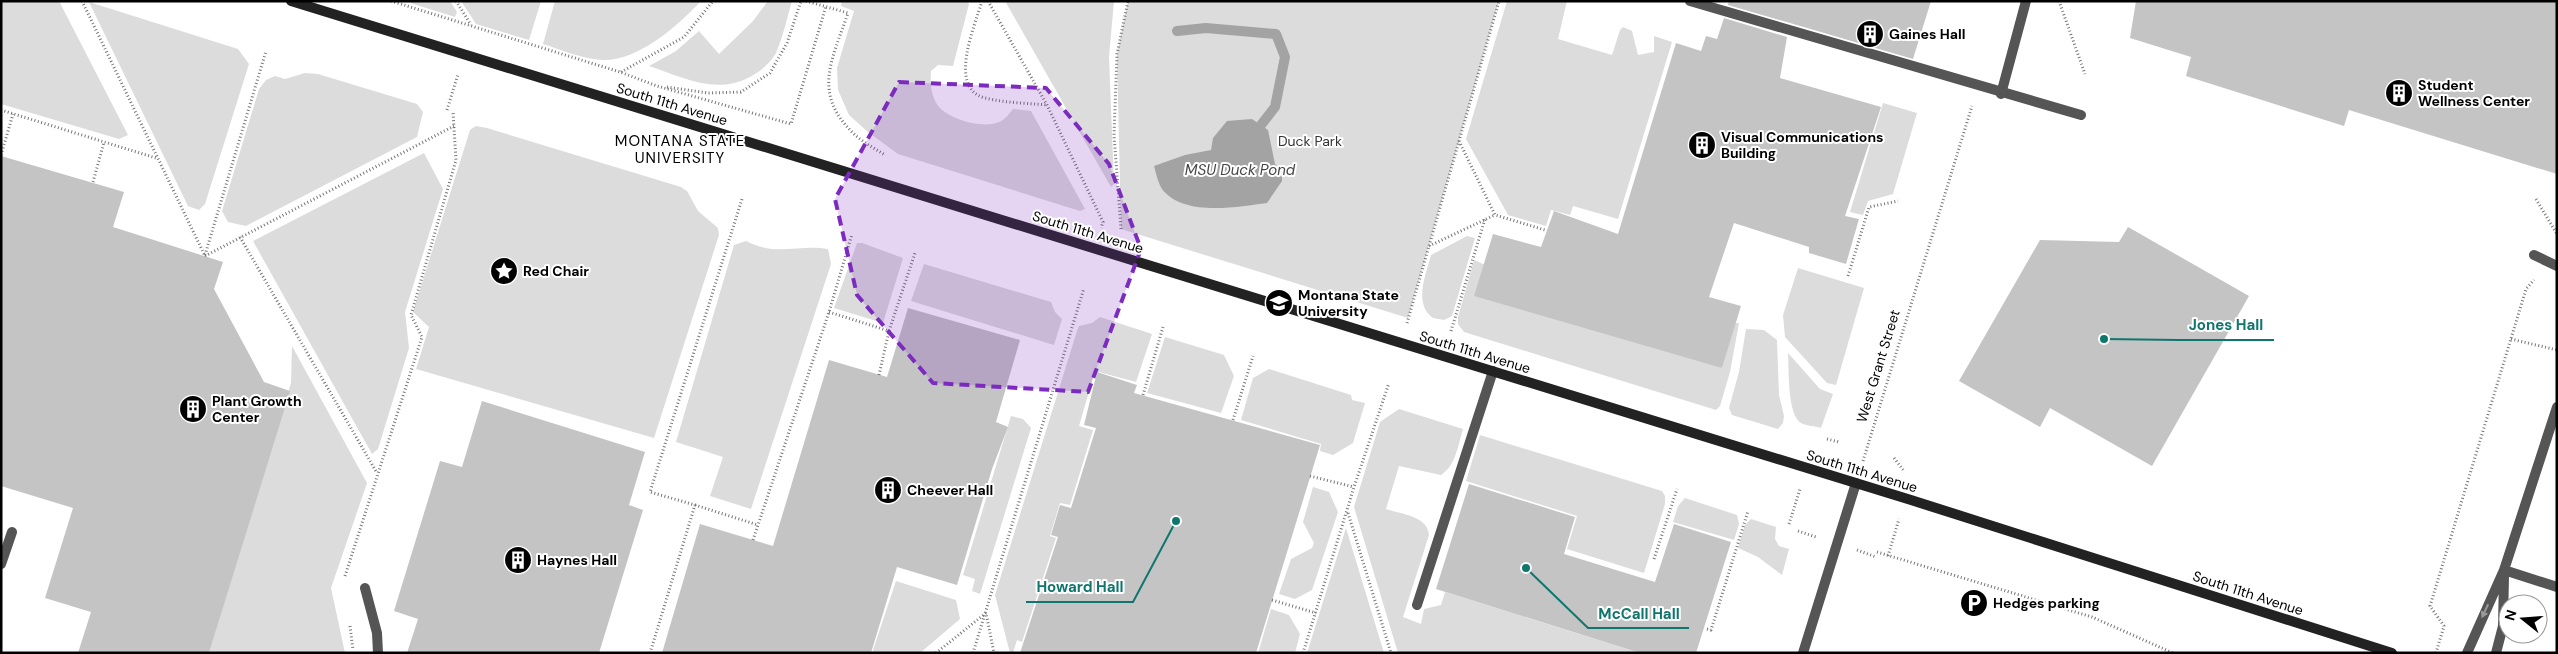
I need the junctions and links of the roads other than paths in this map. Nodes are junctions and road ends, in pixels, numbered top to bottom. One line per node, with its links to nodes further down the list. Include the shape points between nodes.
1 (1690, 1): 4 (street)
2 (2026, 1): 4 (street)
3 (297, 2): 8 (street, South 11th Avenue)
4 (2001, 94): 5 (street)
5 (2081, 115)
6 (2534, 255): 7 (street)
7 (2553, 264)
8 (1493, 372): 10 (street, South 11th Avenue); 16 (street)
9 (2557, 407): 13 (street)
10 (1856, 483): 18 (street); 19 (street, South 11th Avenue)
11 (12, 532): 12 (street)
12 (1, 564)
13 (2504, 570): 14 (street); 20 (street, one-way to 20); 21 (street, via 2503,626)
14 (2557, 587)
15 (364, 588): 17 (street, via 377,633)
16 (1417, 605)
17 (378, 653)
18 (1803, 653)
19 (2392, 653)
20 (2467, 653)
21 (2496, 653)

